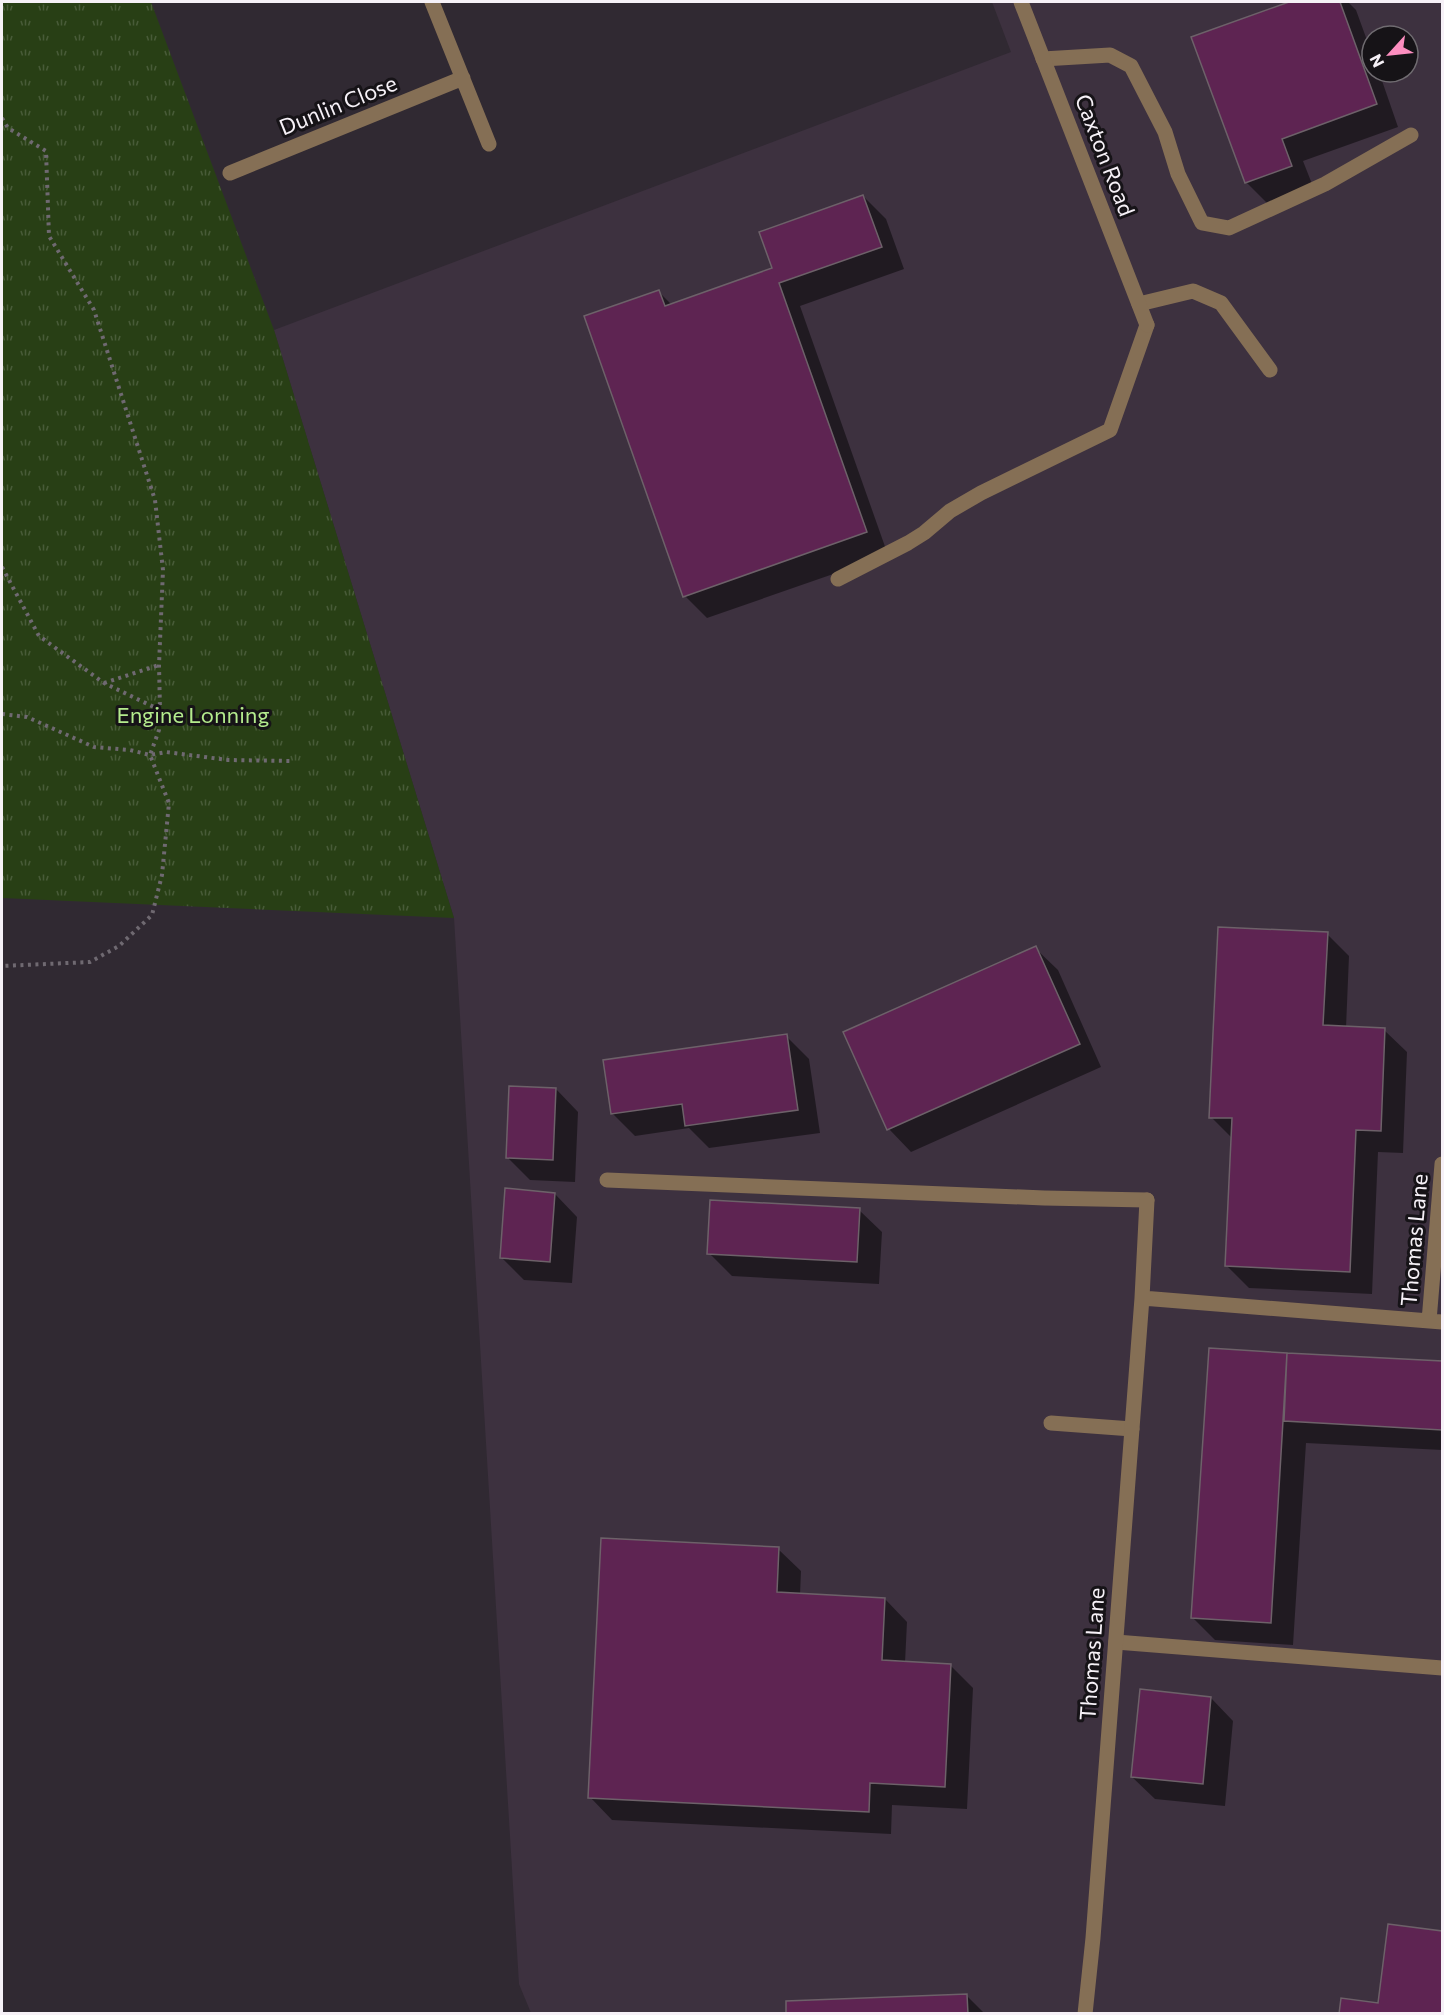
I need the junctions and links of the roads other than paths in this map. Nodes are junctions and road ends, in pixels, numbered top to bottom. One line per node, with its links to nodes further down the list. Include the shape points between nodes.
1 (432, 2): 4 (street)
2 (1021, 2): 3 (street, Caxton Road)
3 (1043, 58): 5 (street, via 1110,55 1131,66 1165,132 1178,174 1202,223 1229,228 1325,184); 8 (street, Caxton Road)
4 (463, 78): 6 (street); 7 (street, Dunlin Close)
5 (1411, 135)
6 (489, 144)
7 (230, 173)
8 (1139, 304): 9 (street, via 1193,291 1221,303); 10 (street, Caxton Road, via 1147,325 1110,430 981,493 908,543)
9 (1270, 370)
10 (838, 579)
11 (1443, 1164): 14 (street, Thomas Lane)
12 (607, 1180): 13 (street, Thomas Lane, via 1147,1200)
13 (1142, 1298): 14 (street, Thomas Lane); 16 (street, Thomas Lane)
14 (1436, 1321)
15 (1051, 1423): 16 (street)
16 (1132, 1430): 17 (street, Thomas Lane)
17 (1116, 1642): 18 (street); 19 (street, Thomas Lane)
18 (1443, 1668)
19 (1085, 2013)

